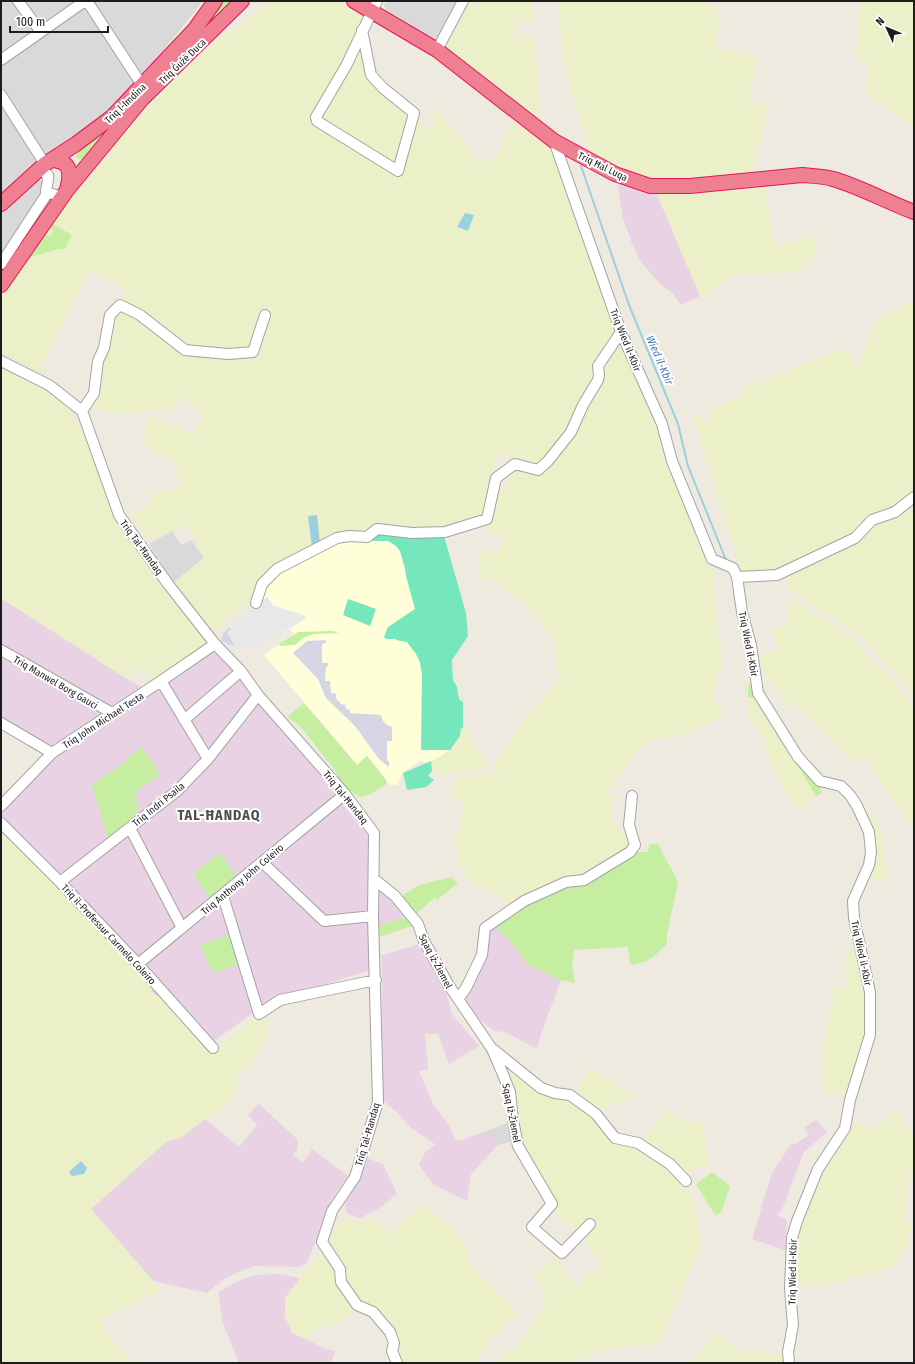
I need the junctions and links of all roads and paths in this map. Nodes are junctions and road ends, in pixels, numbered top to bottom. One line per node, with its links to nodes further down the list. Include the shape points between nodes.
1 (18, 1): 9 (street)
2 (86, 1): 9 (street); 12 (street)
3 (215, 1): 12 (highway, Triq l-Imdina, via 195,28)
4 (242, 1): 17 (highway, Triq Ġużè Duca, via 142,99)
5 (354, 1): 7 (highway, Triq Ħal Luqa)
6 (463, 1): 10 (street)
7 (374, 6): 8 (street); 10 (highway, Triq Ħal Luqa)
8 (362, 30): 8 (street, via 346,66 316,117 317,121 398,172 414,113 371,75)
9 (41, 32): 11 (street)
10 (436, 50): 14 (highway, Triq Ħal Luqa)
11 (1, 60)
12 (144, 84): 15 (highway, Triq l-Imdina, via 112,117)
13 (1, 95): 16 (street)
14 (554, 141): 21 (highway, Triq Ħal Luqa, via 615,174 650,186 690,186 815,176 832,178); 25 (street, Triq Wied il-Kbir)
15 (76, 144): 16 (highway, Triq l-Imdina); 17 (highway, via 72,150 72,159 79,164)
16 (45, 164): 18 (highway, via 62,162 68,167 70,179); 19 (street, via 49,183); 20 (highway, Triq l-Imdina)
17 (87, 165): 18 (highway, Triq Ġużè Duca)
18 (65, 194): 19 (street); 23 (highway, Triq Ġużè Duca)
19 (46, 195): 22 (street)
20 (1, 204)
21 (914, 212)
22 (1, 264)
23 (1, 285)
24 (265, 315): 27 (street, via 253,352 228,354 185,350 140,315 120,305 110,315 104,348 98,362 94,393)
25 (621, 332): 29 (street, Triq Wied il-Kbir, via 662,424 672,460 712,559); 30 (street, via 598,366 598,380 571,432 538,470 515,464 496,478 487,519 445,532 412,533 377,529 367,537 337,538 277,569 262,584)
26 (1, 361): 27 (street, via 49,385)
27 (82, 411): 31 (street, Triq Tal-Ħandaq, via 119,515)
28 (914, 497): 29 (street, via 895,512 872,520 855,538 777,575)
29 (735, 573): 60 (street, Triq Wied il-Kbir, via 751,645 758,693 798,757 820,781 841,786 850,795 869,832 871,852 869,865 854,901 854,918 870,992 870,1035 850,1100 845,1128 818,1168 792,1238 790,1288 793,1325 788,1352)
30 (256, 603)
31 (215, 644): 33 (street, Triq Tal-Ħandaq); 34 (street, Triq John Michael Testa)
32 (1, 650): 36 (street, Triq Manwel Borg Gauci)
33 (241, 671): 35 (street, Triq Tal-Ħandaq); 37 (street)
34 (161, 681): 36 (street, Triq John Michael Testa); 37 (street)
35 (258, 695): 40 (street, Triq Indrì Psaila); 41 (street, Triq Tal-Ħandaq)
36 (112, 713): 39 (street, Triq John Michael Testa)
37 (184, 720): 40 (street)
38 (1, 723): 39 (street)
39 (52, 753): 43 (street, Triq John Michael Testa)
40 (208, 759): 45 (street, Triq Indrì Psaila, via 177,791)
41 (345, 794): 46 (street, Triq Anthony John Coleiro); 47 (street, Triq Tal-Ħandaq, via 374,833)
42 (632, 796): 54 (street, via 628,825 635,845 630,852 584,880 566,882 524,901 485,928 482,955)
43 (1, 806)
44 (1, 823): 48 (street, Triq il-Professur Carmelo Coleiro)
45 (130, 828): 48 (street, Triq Indrì Psaila); 51 (street)
46 (262, 862): 49 (street, Triq Anthony John Coleiro); 50 (street, via 324,921)
47 (374, 879): 50 (street, Triq Tal-Ħandaq); 54 (street, Sqaq iż-Żiemel, via 395,896 418,924 424,941)
48 (60, 882): 52 (street, Triq il-Professur Carmelo Coleiro)
49 (223, 896): 51 (street, Triq Anthony John Coleiro); 53 (street, via 260,1014 280,1000)
50 (373, 916): 53 (street, Triq Tal-Ħandaq)
51 (182, 928): 52 (street, Triq Anthony John Coleiro)
52 (138, 964): 55 (street, Triq il-Professur Carmelo Coleiro)
53 (376, 980): 59 (street, Triq Tal-Ħandaq, via 378,1102 355,1177 332,1211 322,1242 340,1269 341,1282 357,1306 373,1312 390,1332 394,1343 392,1351)
54 (458, 999): 56 (street, Sqaq iż-Żiemel)
55 (213, 1048)
56 (492, 1049): 57 (street, via 541,1088 570,1095 596,1114 615,1138 638,1143 670,1164); 58 (street, Sqaq Iż-Żiemel, via 510,1092 512,1120 518,1146 552,1204 532,1227 562,1253)
57 (686, 1182)
58 (590, 1224)
59 (397, 1363)
60 (789, 1363)

